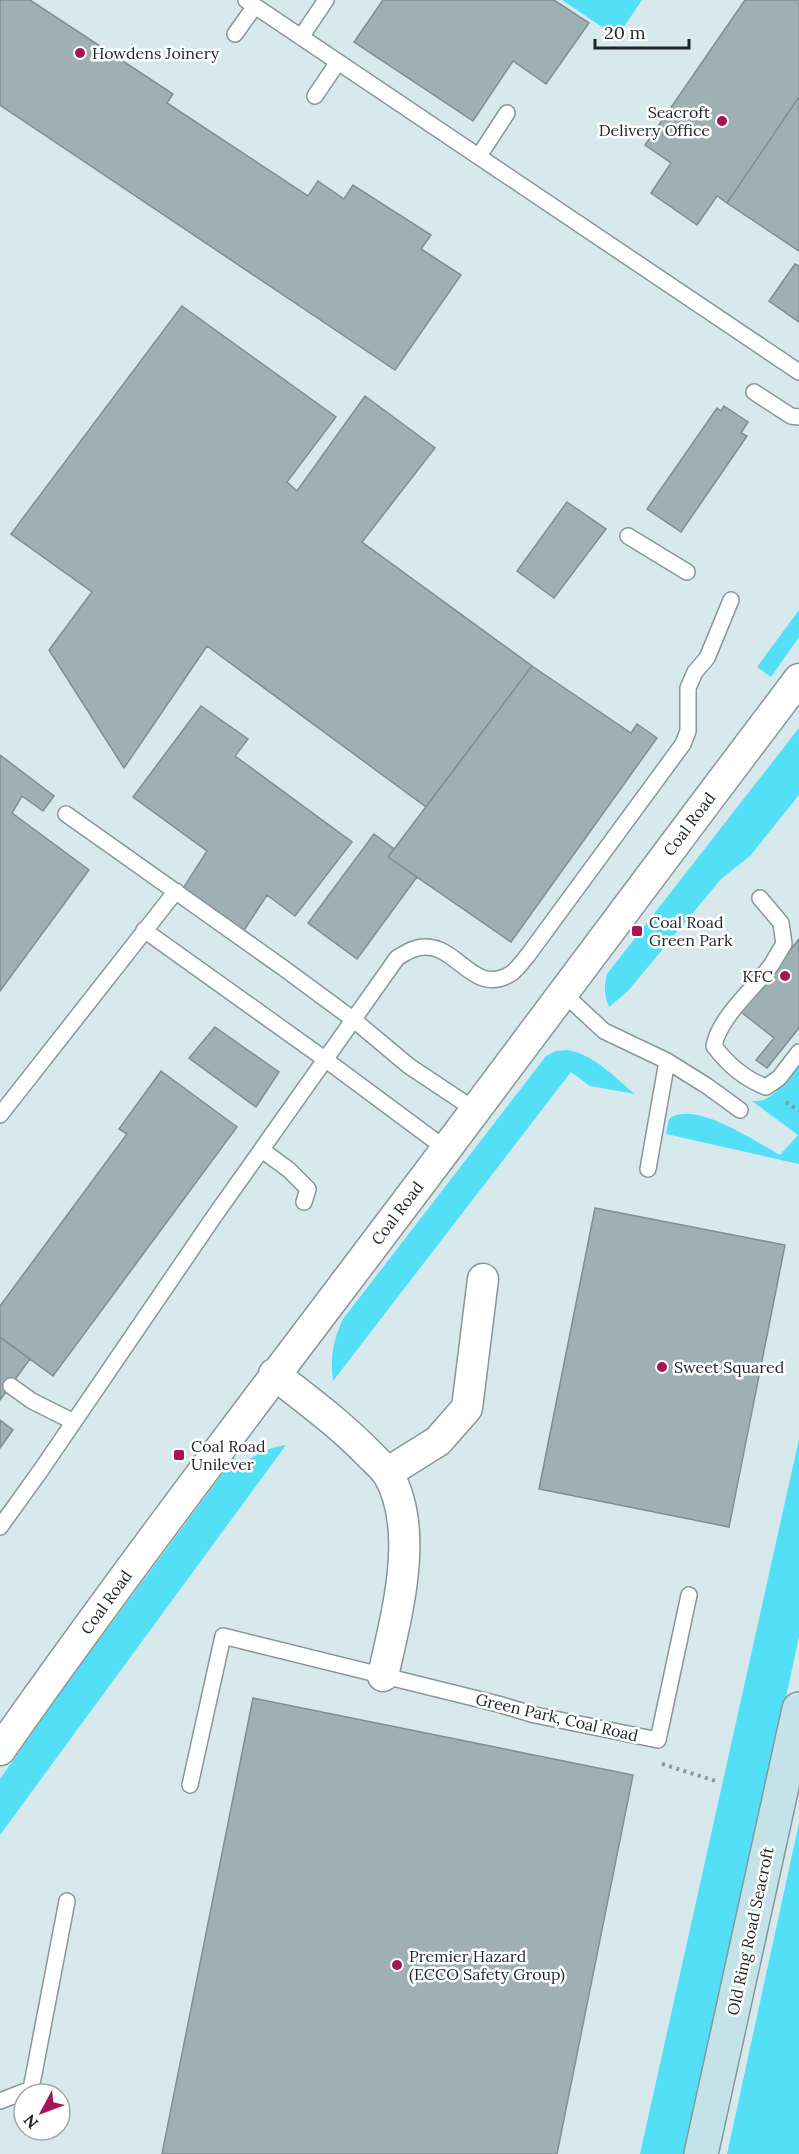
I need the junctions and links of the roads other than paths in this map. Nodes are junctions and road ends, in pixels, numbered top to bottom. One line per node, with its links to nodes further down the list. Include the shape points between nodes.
1 (326, 0): 4 (lane)
2 (250, 3): 3 (lane); 4 (lane)
3 (235, 34)
4 (301, 37): 5 (lane)
5 (338, 62): 6 (lane); 8 (lane)
6 (315, 96)
7 (507, 113): 8 (lane)
8 (479, 156): 9 (lane)
9 (799, 372)
10 (754, 392): 11 (lane, via 791,416)
11 (799, 417)
12 (628, 536): 13 (lane)
13 (687, 572)
14 (731, 600): 21 (lane, via 707,658 688,688 688,731 683,744 528,955 512,972 494,980 474,976 445,951 430,947 414,949 397,958)
15 (799, 679): 20 (street, Coal Road)
16 (66, 814): 17 (lane)
17 (176, 891): 19 (lane); 21 (lane)
18 (760, 898): 22 (lane, via 781,923 784,944 716,1035 714,1046 738,1071 766,1087 779,1078)
19 (144, 930): 23 (lane); 27 (lane)
20 (563, 993): 24 (lane, via 604,1031); 25 (street, Coal Road)
21 (354, 1020): 23 (lane); 25 (lane, via 409,1066)
22 (799, 1052)
23 (326, 1060): 28 (lane); 29 (lane)
24 (667, 1061): 26 (lane); 30 (lane)
25 (475, 1110): 28 (street, Coal Road)
26 (740, 1110)
27 (0, 1115)
28 (446, 1149): 33 (street, Coal Road)
29 (262, 1150): 31 (lane, via 308,1189); 35 (lane)
30 (648, 1170)
31 (304, 1202)
32 (483, 1279): 36 (street, via 466,1408 438,1441)
33 (274, 1374): 36 (street, via 352,1436); 41 (street, Coal Road)
34 (11, 1386): 35 (lane)
35 (74, 1422): 37 (lane)
36 (387, 1473): 39 (street, via 402,1518 404,1561)
37 (0, 1527)
38 (689, 1596): 39 (lane, Green Park, Coal Road, via 658,1740 535,1715)
39 (383, 1676): 42 (lane, Green Park, Coal Road, via 223,1636)
40 (799, 1709): 45 (main road, Old Ring Road Seacroft)
41 (0, 1750)
42 (190, 1785)
43 (67, 1901): 44 (lane, via 31,2089)
44 (0, 2101)
45 (701, 2154)

